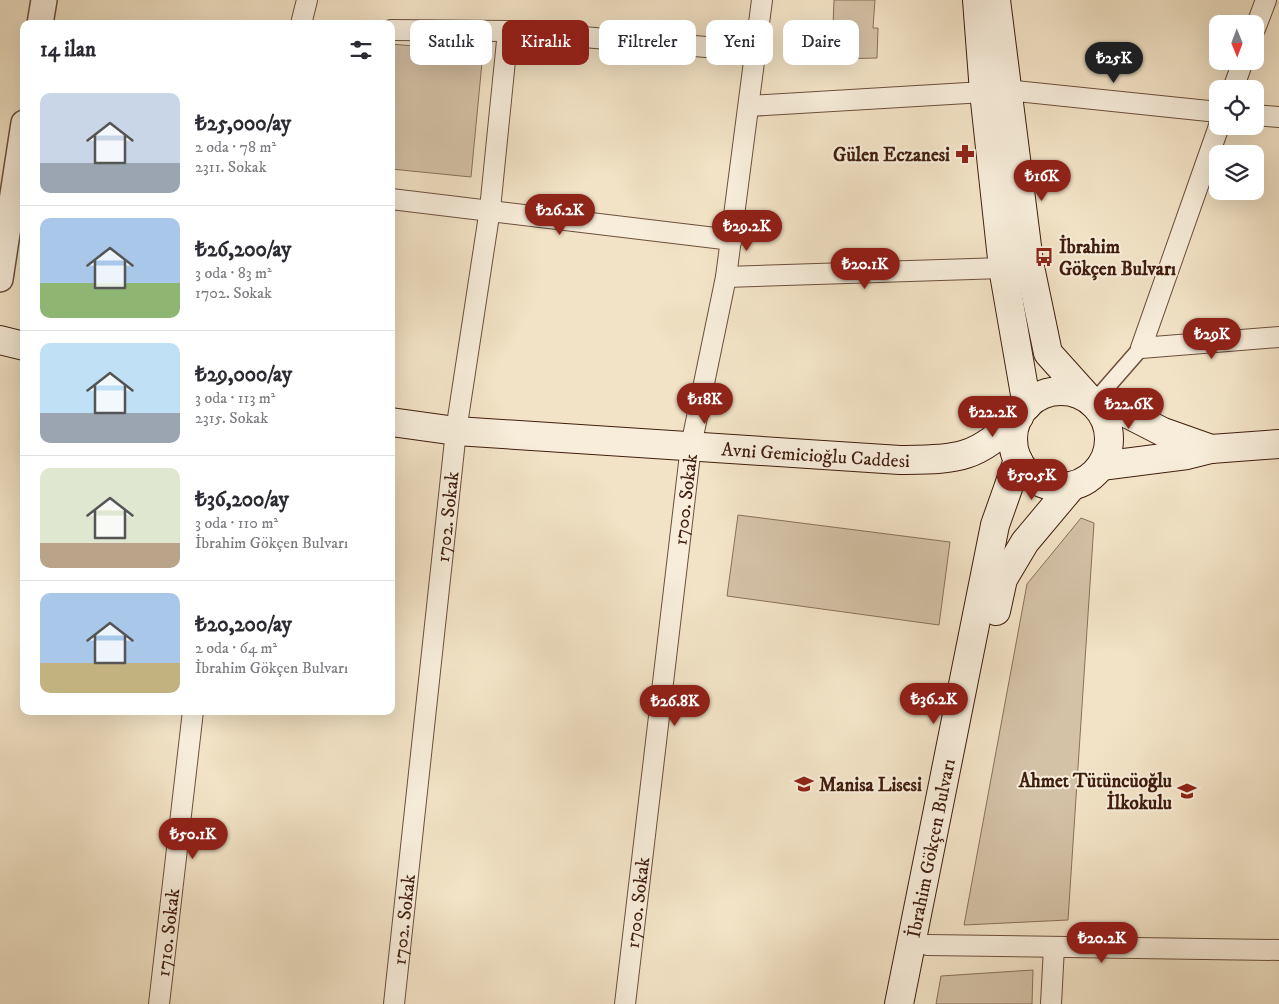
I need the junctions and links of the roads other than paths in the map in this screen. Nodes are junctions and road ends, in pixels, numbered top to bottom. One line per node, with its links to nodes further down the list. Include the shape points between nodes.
1 (44, 0): 8 (street)
2 (307, 0): 9 (street)
3 (762, 0): 10 (street, 1700. Sokak)
4 (978, 0): 17 (main road)
5 (996, 0): 17 (main road)
6 (1266, 0): 7 (street)
7 (1260, 15)
8 (41, 20)
9 (302, 20)
10 (760, 20)
11 (395, 30): 12 (street)
12 (502, 31)
13 (589, 37): 14 (street)
14 (706, 46)
15 (505, 65): 25 (street, 1702. Sokak)
16 (754, 65): 18 (street, 1700. Sokak)
17 (995, 91): 18 (street); 19 (street); 27 (main road); 34 (main road, via 1048,353)
18 (749, 106): 26 (street, 1700. Sokak)
19 (1209, 111)
20 (1264, 116): 21 (street)
21 (1279, 117)
22 (1216, 135): 33 (street)
23 (20, 170): 29 (street)
24 (395, 199): 25 (street)
25 (490, 209): 26 (street); 37 (street, 1702. Sokak)
26 (732, 240): 28 (street, 1700. Sokak)
27 (1003, 268): 28 (street); 35 (main road)
28 (726, 277): 39 (street, 1700. Sokak)
29 (0, 279)
30 (1279, 337): 33 (street)
31 (0, 340): 32 (main road)
32 (20, 345)
33 (1142, 348): 34 (street)
34 (1093, 403): 35 (main road, via 1081,396 1052,392 1038,397); 40 (main road, via 1120,410 1163,432); 42 (main road, via 1102,414 1109,440)
35 (1023, 412): 39 (main road, Avni Gemicioğlu Caddesi, via 995,440 966,455 947,459 900,460); 41 (main road, via 1014,431)
36 (395, 423): 37 (main road, Avni Gemicioğlu Caddesi)
37 (456, 431): 39 (main road, Avni Gemicioğlu Caddesi); 49 (street, 1702. Sokak)
38 (1279, 444): 40 (main road)
39 (691, 446): 50 (street, 1700. Sokak)
40 (1211, 449): 42 (main road)
41 (1018, 460): 43 (main road, via 1025,471 1047,485); 51 (main road, İbrahim Gökçen Bulvarı, via 995,525)
42 (1101, 466): 43 (main road, via 1094,475)
43 (1072, 486): 45 (main road, İbrahim Gökçen Bulvarı, via 1025,542 1003,579)
44 (193, 715): 48 (street, 1710. Sokak)
45 (927, 945): 46 (street); 52 (main road, İbrahim Gökçen Bulvarı)
46 (1054, 947): 47 (street); 53 (street)
47 (1279, 950)
48 (159, 1004)
49 (394, 1004)
50 (625, 1004)
51 (899, 1004)
52 (916, 1004)
53 (1050, 1004)

